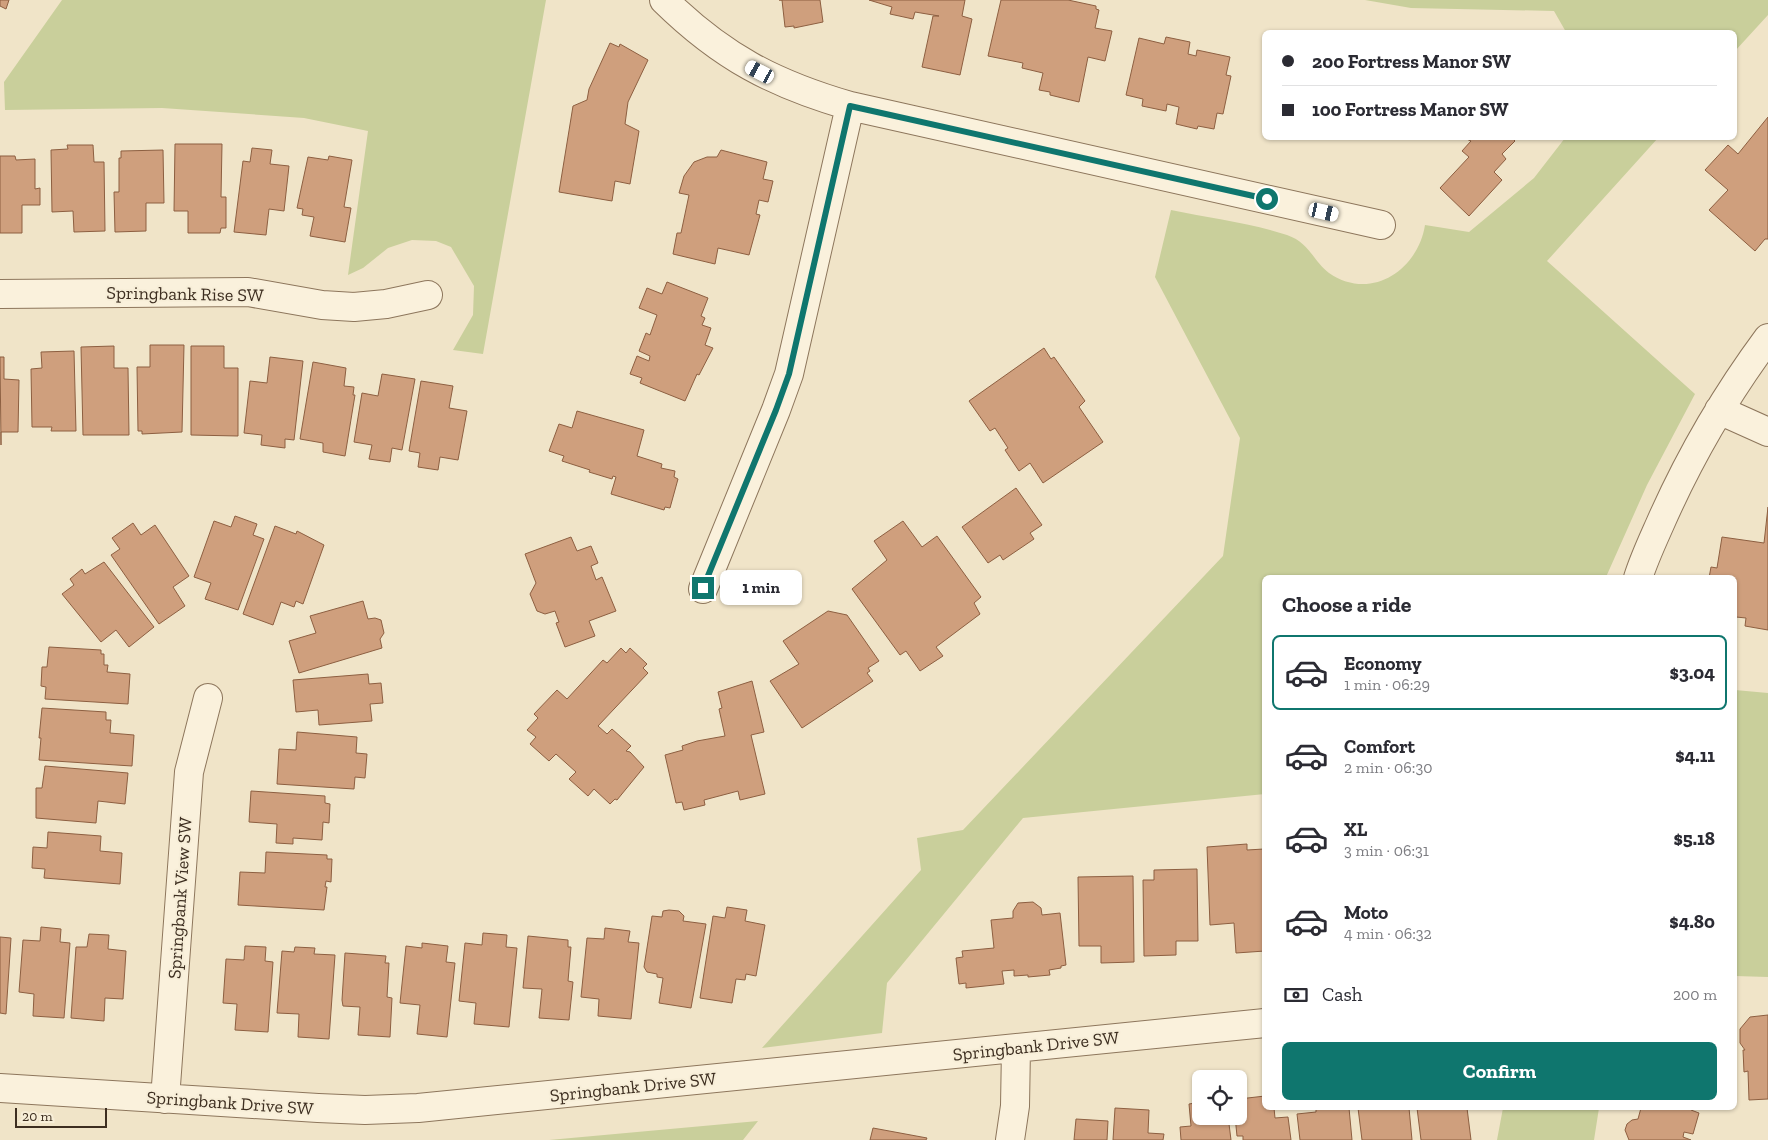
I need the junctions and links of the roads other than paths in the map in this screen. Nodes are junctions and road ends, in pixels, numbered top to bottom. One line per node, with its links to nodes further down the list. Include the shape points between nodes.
1 (664, 0): 2 (street, via 713,44 744,64 776,81)
2 (850, 106): 3 (street); 10 (street, via 789,374)
3 (1381, 225)
4 (0, 294): 5 (street, Springbank Rise SW, via 248,292 322,305 354,307)
5 (428, 295)
6 (1768, 338): 7 (street)
7 (1719, 410): 8 (street); 9 (street, via 1676,488)
8 (1768, 432)
9 (1639, 575)
10 (703, 588)
11 (208, 698): 15 (street, Springbank View SW, via 189,772)
12 (1262, 1022): 13 (street, Springbank Drive SW)
13 (1016, 1048): 15 (street, Springbank Drive SW, via 418,1108 365,1110); 16 (street, via 1015,1106)
14 (0, 1088): 15 (street, Springbank Drive SW)
15 (165, 1099)
16 (1010, 1140)

